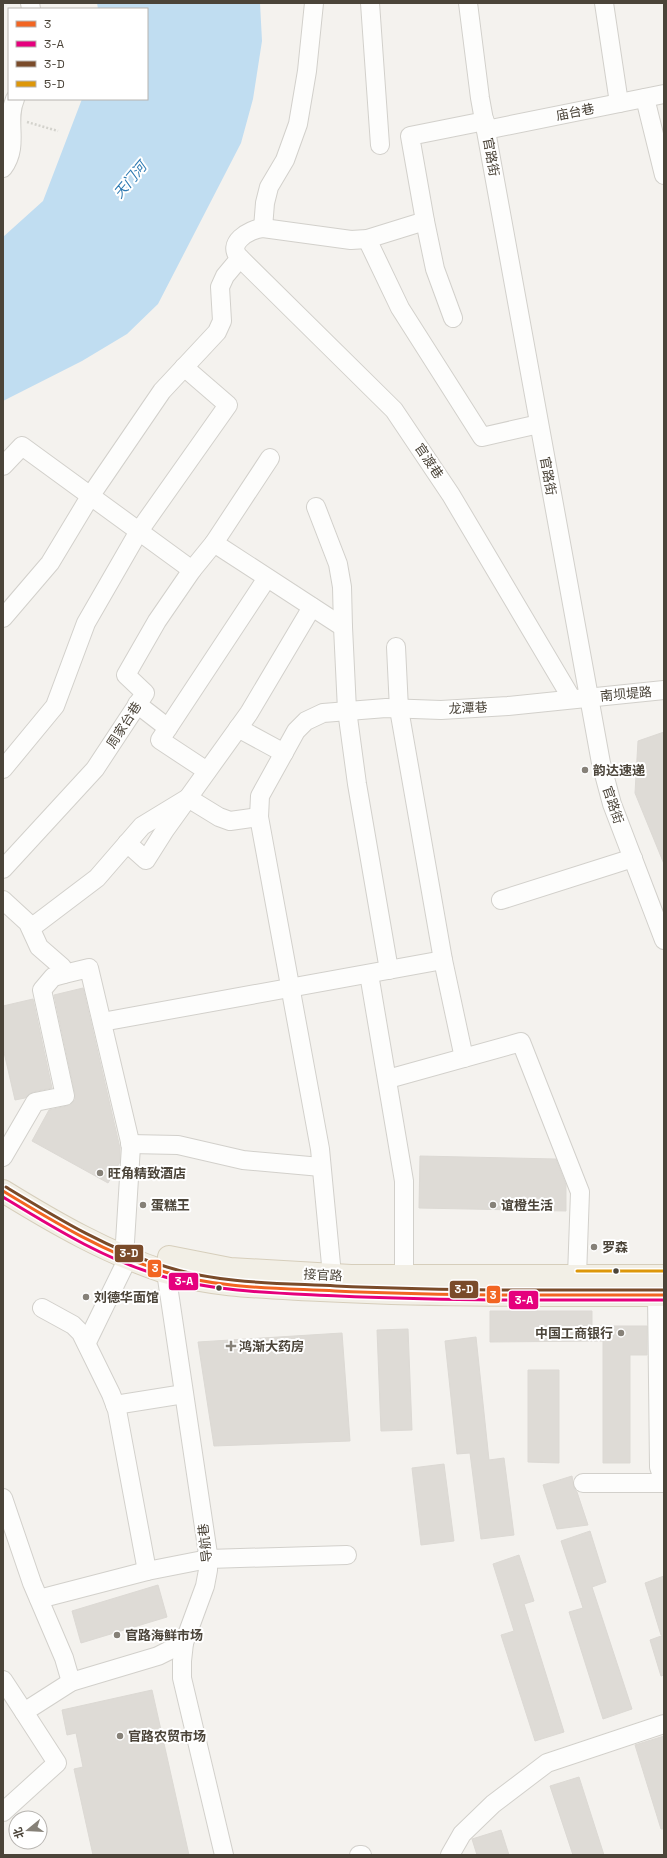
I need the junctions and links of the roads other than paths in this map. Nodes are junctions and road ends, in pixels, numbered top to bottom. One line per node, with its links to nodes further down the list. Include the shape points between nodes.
1 (314, 3): 14 (street, via 298,124 285,160 269,187)
2 (370, 3): 10 (street)
3 (468, 3): 9 (street, 官路街)
4 (604, 3): 8 (street)
5 (664, 94): 6 (street, 庙台巷)
6 (645, 98): 8 (street, 庙台巷); 12 (street)
7 (15, 100): 11 (street, via 12,109 13,146)
8 (619, 103): 9 (street, 庙台巷)
9 (486, 126): 13 (street, 庙台巷, via 410,136); 19 (street, 官路街)
10 (380, 146)
11 (3, 168)
12 (664, 175)
13 (425, 221): 15 (street); 17 (street, via 435,269)
14 (263, 228): 15 (street, via 351,240); 16 (street, via 244,234 236,249)
15 (367, 239): 19 (street, via 400,308 482,437)
16 (240, 258): 18 (street, via 225,276 220,287 222,321 217,332); 33 (street, 官渡巷, via 394,410)
17 (453, 318)
18 (184, 367): 22 (street, via 162,391); 24 (street, via 228,405)
19 (539, 424): 33 (street, 官路街)
20 (270, 458): 25 (street)
21 (3, 466): 22 (street, via 22,446)
22 (91, 495): 24 (street); 29 (street, via 50,563)
23 (316, 507): 30 (street, via 338,564 342,587)
24 (139, 531): 26 (street); 40 (street, via 86,623 55,706)
25 (214, 543): 26 (street); 27 (street)
26 (192, 570): 34 (street, 周家台巷, via 157,621 126,675 144,693)
27 (267, 578): 28 (street); 37 (street)
28 (312, 607): 30 (street); 38 (street)
29 (3, 618)
30 (343, 627): 36 (street)
31 (396, 648): 35 (street)
32 (664, 690): 33 (street, 南坝堤路)
33 (580, 698): 35 (street, 龙潭巷, via 508,706 440,710); 45 (street, 官路街, via 605,782)
34 (138, 704): 37 (street); 46 (street, 周家台巷, via 95,769)
35 (399, 709): 36 (street, 龙潭巷); 51 (street)
36 (347, 710): 39 (street, 龙潭巷, via 323,713 306,721 296,731); 52 (street)
37 (168, 728): 41 (street, via 160,740)
38 (238, 728): 39 (street); 41 (street)
39 (284, 753): 43 (street, 龙潭巷, via 260,796)
40 (3, 769)
41 (207, 771): 42 (street)
42 (188, 798): 43 (street, via 230,821); 44 (street, via 151,819); 44 (street, via 146,860)
43 (259, 817): 55 (street, 龙潭巷)
44 (127, 843): 49 (street, via 97,878)
45 (633, 858): 48 (street); 50 (street, 官路街)
46 (3, 869)
47 (3, 900): 49 (street, via 25,919)
48 (501, 900)
49 (31, 928): 53 (street, via 38,947 62,967)
50 (664, 940)
51 (443, 960): 52 (street); 57 (street)
52 (389, 970): 54 (street)
53 (64, 974): 56 (street, via 89,968); 60 (street, via 53,976 42,990 65,1096 36,1102)
54 (369, 974): 55 (street); 58 (street)
55 (291, 988): 56 (street); 61 (street, 龙潭巷)
56 (102, 1022): 59 (street)
57 (464, 1058): 58 (street); 68 (street, via 521,1042 580,1192)
58 (388, 1079): 67 (street, via 404,1181)
59 (130, 1144): 61 (street, via 178,1145 243,1160); 64 (street)
60 (3, 1157)
61 (322, 1167): 66 (street, 龙潭巷)
62 (3, 1177): 64 (main road, 接官路)
63 (3, 1191): 64 (main road, 接官路, via 57,1224)
64 (126, 1250): 65 (main road, 接官路); 66 (main road, 接官路, via 230,1269); 71 (street)
65 (166, 1272): 69 (main road, 接官路, via 220,1284 360,1292); 72 (street, 导航巷)
66 (332, 1275): 67 (main road, 接官路)
67 (404, 1276): 68 (main road, 接官路)
68 (577, 1276): 69 (main road, 接官路)
69 (662, 1289): 74 (street, via 659,1468)
70 (42, 1308): 71 (street, via 73,1325)
71 (87, 1342): 73 (street)
72 (184, 1394): 73 (street); 78 (street, 导航巷)
73 (115, 1405): 79 (street)
74 (664, 1482): 75 (street)
75 (583, 1483)
76 (3, 1498): 80 (street)
77 (347, 1555): 78 (street)
78 (208, 1559): 79 (street); 81 (street, 导航巷, via 201,1599)
79 (147, 1571): 80 (street)
80 (39, 1599): 83 (street, via 64,1658)
81 (184, 1643): 83 (street, via 158,1656); 87 (street, 导航巷, via 182,1678)
82 (3, 1680): 84 (street)
83 (71, 1682): 84 (street)
84 (24, 1712): 86 (street, via 57,1763)
85 (664, 1724): 88 (street, via 547,1763 493,1804 462,1834)
86 (3, 1812)
87 (224, 1855)
88 (450, 1855)

